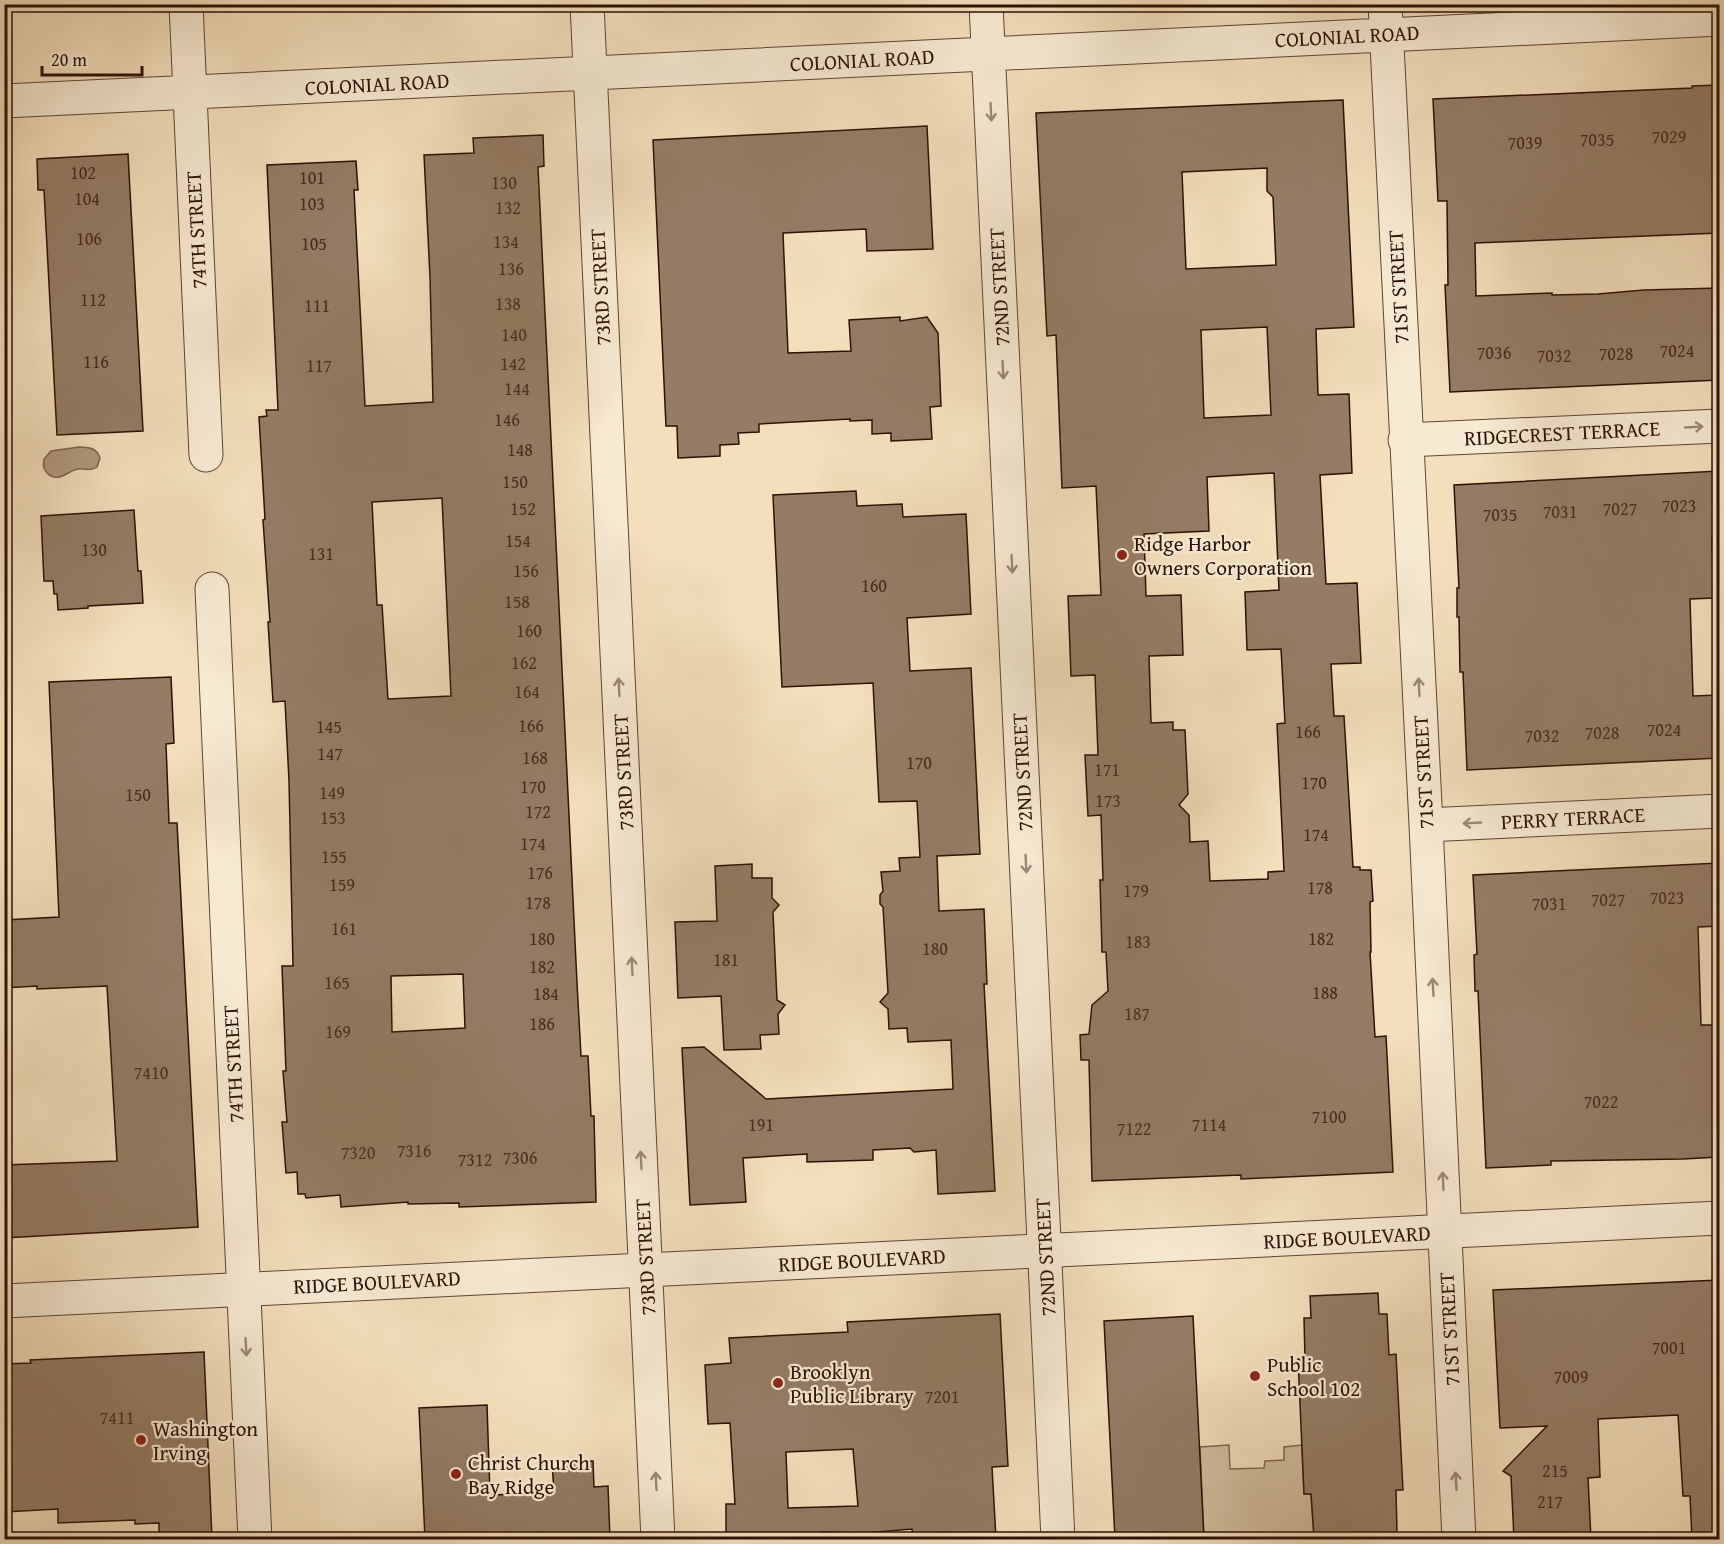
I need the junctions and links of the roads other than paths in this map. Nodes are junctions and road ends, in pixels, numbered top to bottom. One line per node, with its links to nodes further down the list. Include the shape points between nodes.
1 (186, 4): 8 (street, 74TH STREET)
2 (587, 4): 7 (street, 73RD STREET)
3 (986, 4): 6 (street, 72ND STREET)
4 (1702, 14): 5 (street, COLONIAL ROAD)
5 (1386, 20): 6 (street, COLONIAL ROAD); 11 (street, 71ST STREET)
6 (988, 54): 7 (street, COLONIAL ROAD); 18 (street, 72ND STREET, one-way to 18)
7 (590, 73): 8 (street, COLONIAL ROAD); 19 (street, 73RD STREET, one-way to 7)
8 (190, 92): 9 (street, COLONIAL ROAD); 12 (street, 74TH STREET)
9 (4, 101)
10 (1719, 426): 11 (street, RIDGECREST TERRACE, one-way to 10)
11 (1405, 440): 15 (street, 71ST STREET, one-way to 11)
12 (206, 455)
13 (212, 589): 20 (street, 74TH STREET)
14 (1719, 811): 15 (street, PERRY TERRACE, one-way to 15)
15 (1426, 825): 17 (street, 71ST STREET, one-way to 15)
16 (1719, 1218): 17 (street, RIDGE BOULEVARD)
17 (1445, 1232): 18 (street, RIDGE BOULEVARD); 25 (street, 71ST STREET, one-way to 17)
18 (1044, 1252): 19 (street, RIDGE BOULEVARD); 24 (street, 72ND STREET)
19 (646, 1270): 20 (street, RIDGE BOULEVARD); 23 (street, 73RD STREET, one-way to 19)
20 (243, 1288): 21 (street, RIDGE BOULEVARD); 22 (street, 74TH STREET, one-way to 22)
21 (4, 1300)
22 (255, 1539)
23 (658, 1539)
24 (1058, 1539)
25 (1459, 1539)

